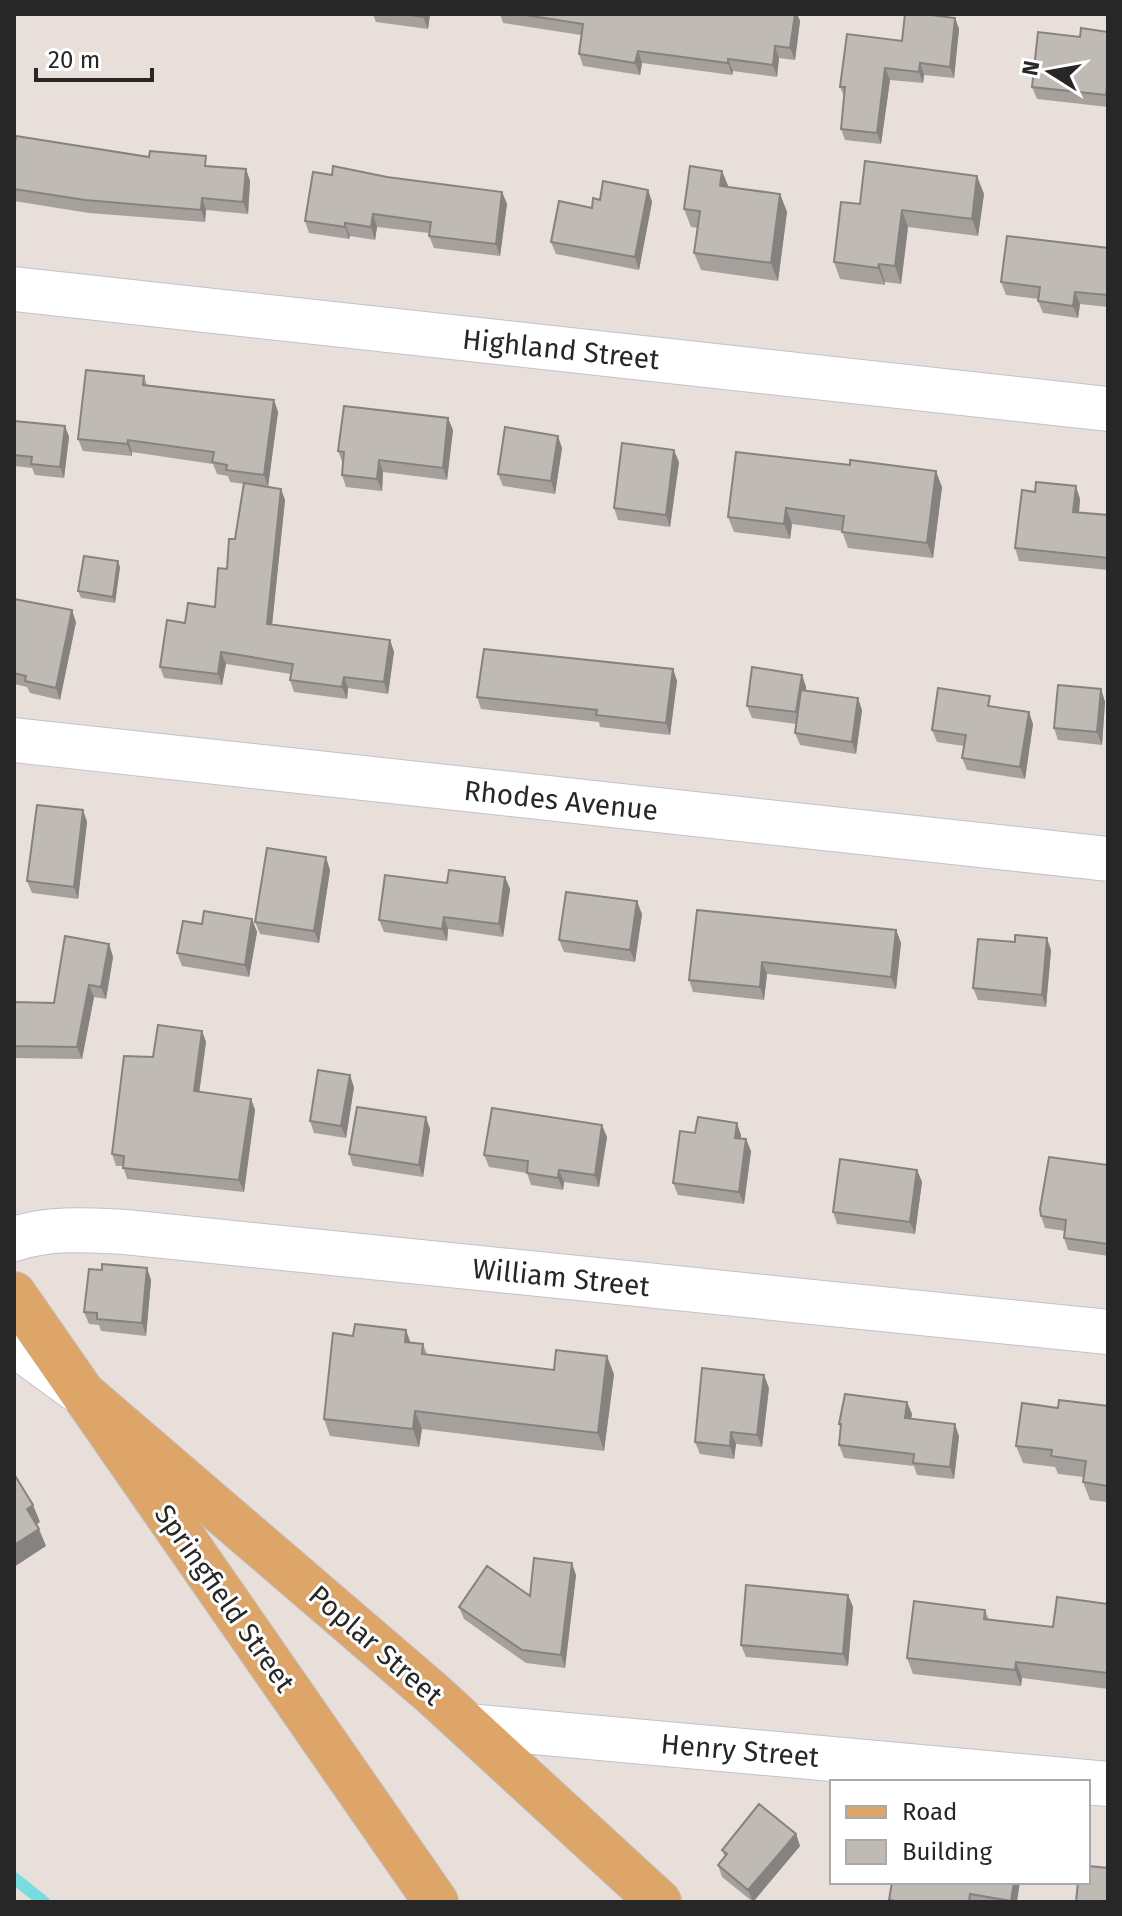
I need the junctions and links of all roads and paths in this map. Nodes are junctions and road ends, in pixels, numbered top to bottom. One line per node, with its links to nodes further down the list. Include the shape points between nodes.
1 (14, 289): 2 (street, Highland Street)
2 (1108, 409)
3 (14, 740): 4 (street, Rhodes Avenue)
4 (1108, 859)
5 (14, 1239): 7 (street, William Street, via 71,1230 125,1232)
6 (14, 1294): 9 (main road, Springfield Street)
7 (1108, 1332)
8 (14, 1344): 9 (street)
9 (86, 1396): 10 (main road, Poplar Street); 12 (main road, Springfield Street)
10 (468, 1726): 11 (street, Henry Street); 13 (main road, Poplar Street)
11 (1064, 1780)
12 (436, 1902)
13 (659, 1902)

